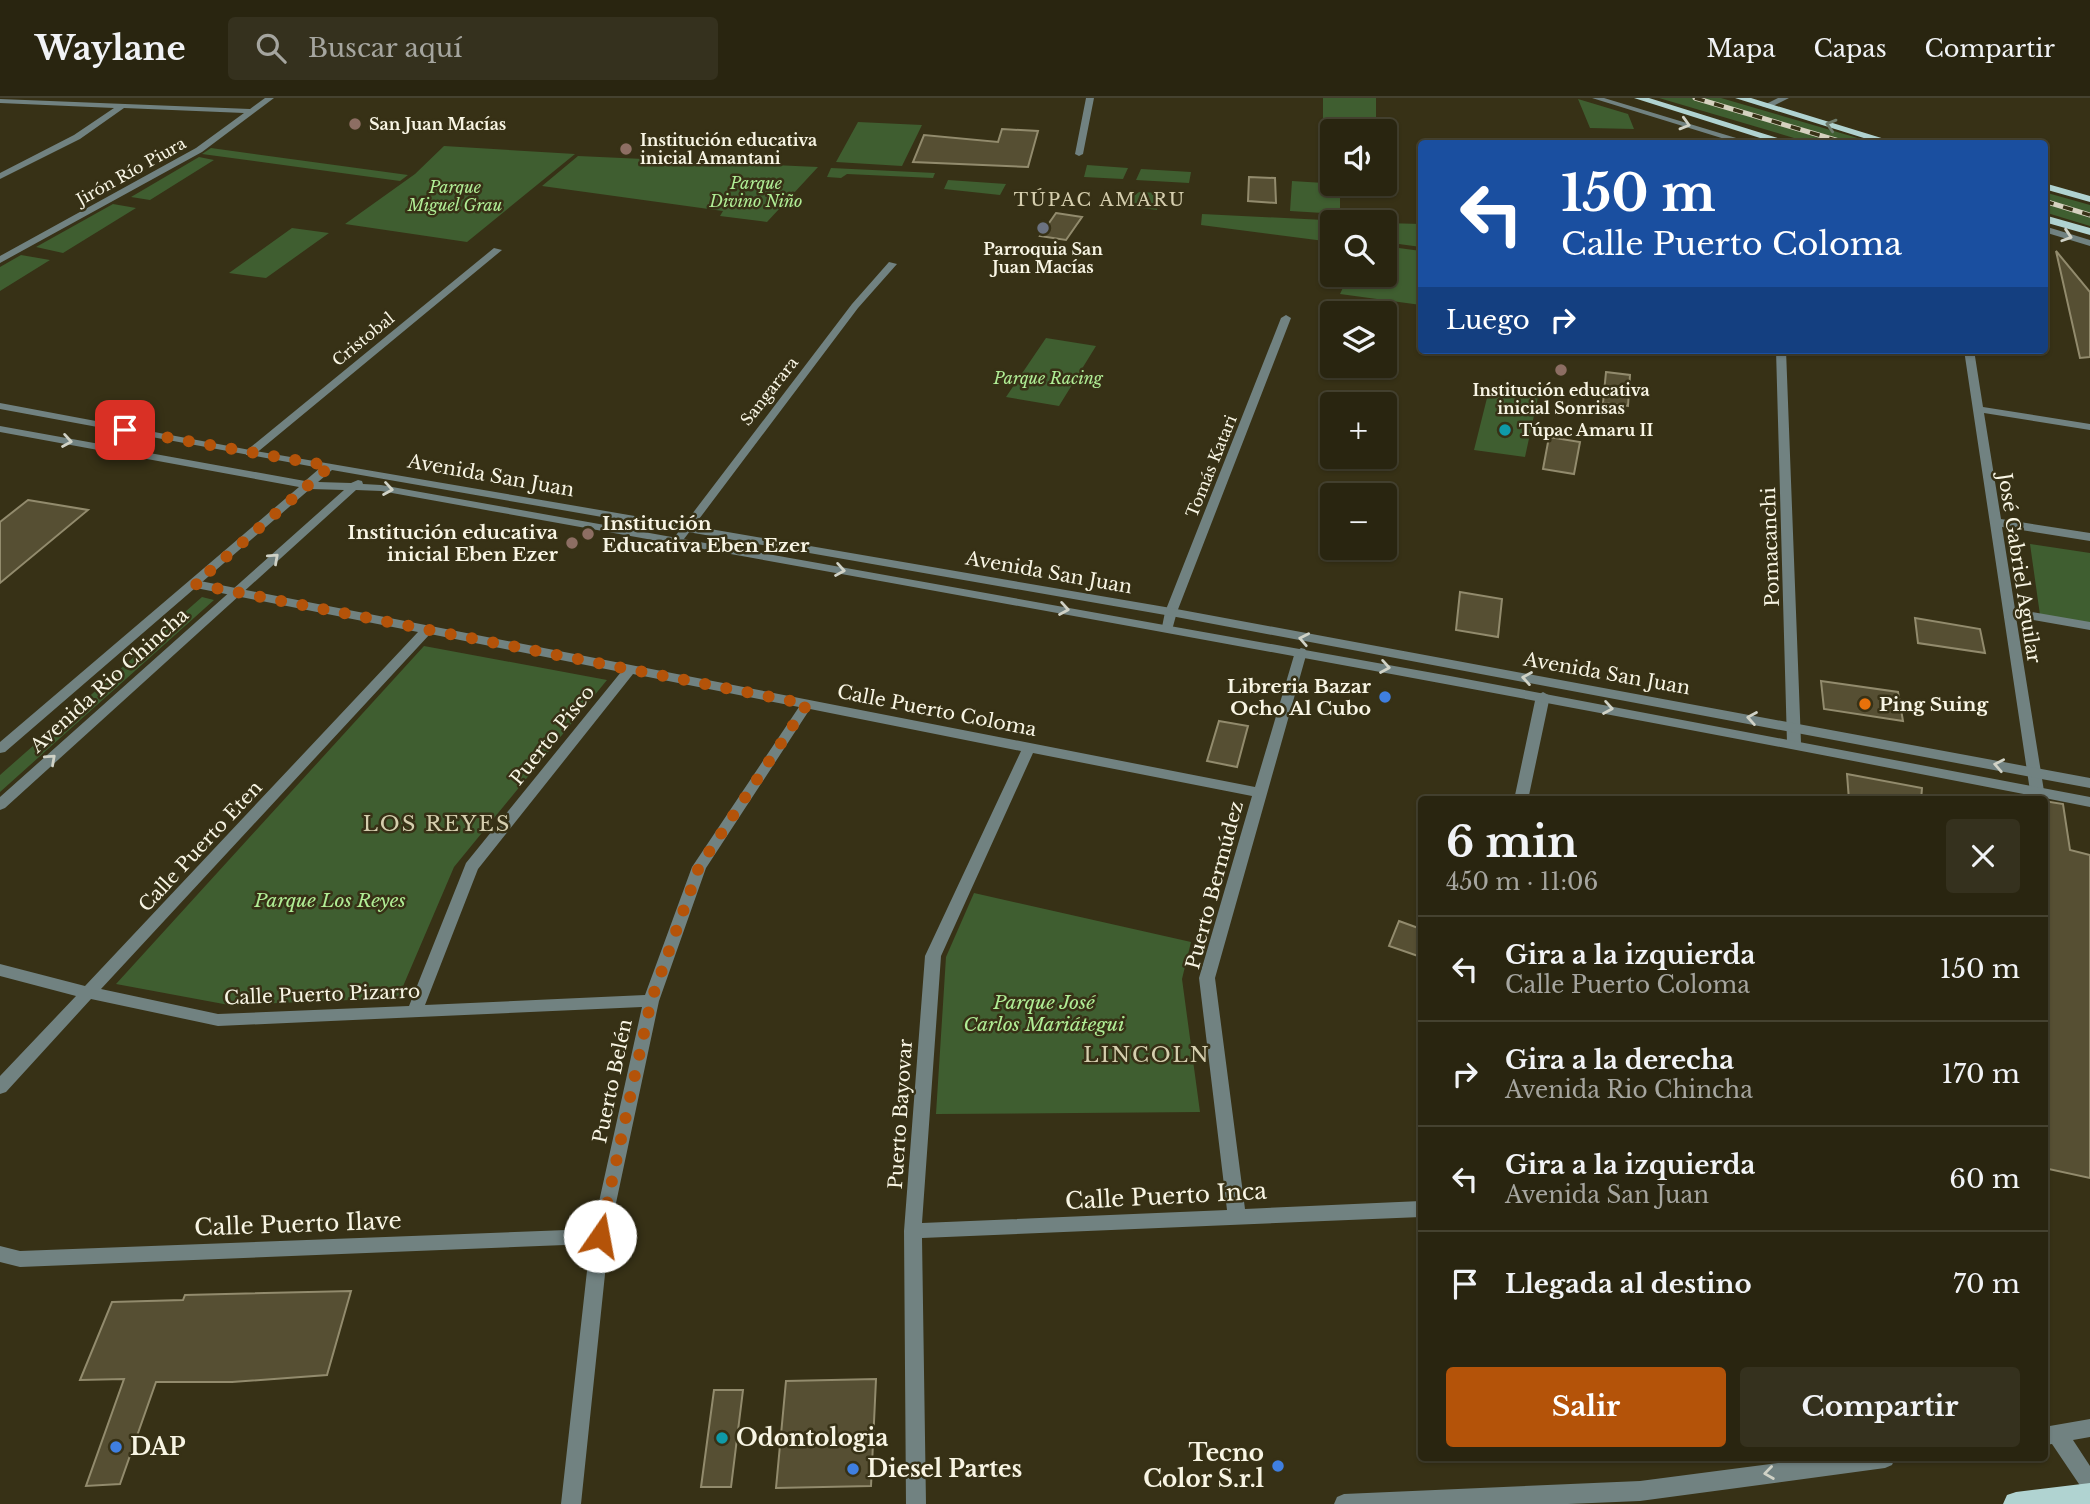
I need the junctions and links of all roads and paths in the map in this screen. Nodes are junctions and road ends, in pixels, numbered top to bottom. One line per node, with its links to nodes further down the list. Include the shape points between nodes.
1 (270, 98): 10 (street, Jirón Río Piura)
2 (1090, 98): 15 (street)
3 (1596, 98): 11 (street)
4 (1638, 98): 11 (main road); 13 (main road)
5 (1740, 98): 8 (main road)
6 (1785, 98): 8 (street)
7 (0, 101): 9 (street)
8 (1766, 106): 14 (main road, one-way to 8)
9 (121, 107): 10 (street); 16 (street, via 77,137)
10 (251, 111): 24 (street, Jirón Río Piura, via 199,150)
11 (1648, 113): 12 (street, one-way to 12)
12 (1739, 140)
13 (1779, 140)
14 (1882, 140)
15 (1079, 154)
16 (0, 176)
17 (2048, 187): 18 (main road)
18 (2090, 199)
19 (2048, 219): 21 (main road)
20 (2048, 230): 22 (street, one-way to 22)
21 (2090, 232)
22 (2090, 243)
23 (497, 250): 33 (street, Cristobal)
24 (0, 260)
25 (891, 264): 39 (street, Sangarara)
26 (1286, 318): 43 (street, Tomás Katari)
27 (1781, 354): 52 (street, Pomacanchi)
28 (1970, 354): 30 (street, José Gabriel Aguilar)
29 (0, 406): 33 (street, Avenida San Juan)
30 (1978, 410): 31 (street); 38 (street, José Gabriel Aguilar)
31 (2090, 427)
32 (0, 429): 36 (street, Avenida San Juan, one-way to 36)
33 (250, 453): 34 (street, Avenida San Juan)
34 (330, 466): 35 (street, Avenida San Juan); 36 (street, Avenida Rio Chincha)
35 (371, 473): 37 (street, Avenida Rio Chincha); 39 (street, Avenida San Juan)
36 (306, 485): 37 (street, Avenida San Juan); 41 (street, Avenida Rio Chincha)
37 (354, 486): 39 (street, Avenida San Juan, one-way to 39); 42 (street, Avenida Rio Chincha, one-way to 37)
38 (1996, 522): 40 (street); 44 (street, José Gabriel Aguilar)
39 (680, 535): 43 (street, Avenida San Juan); 46 (street, Avenida San Juan, one-way to 46)
40 (2090, 537)
41 (195, 584): 42 (street, Calle Puerto Coloma); 55 (street, Avenida Rio Chincha)
42 (235, 593): 47 (street, Calle Puerto Coloma); 62 (street, Avenida Rio Chincha, one-way to 42)
43 (1171, 611): 46 (street, Tomás Katari); 52 (street, Avenida San Juan, one-way to 43, via 1304,639)
44 (2009, 612): 45 (street); 56 (street, José Gabriel Aguilar)
45 (2090, 626)
46 (1168, 627): 48 (street, Avenida San Juan)
47 (427, 630): 49 (street, Calle Puerto Coloma); 64 (street, Calle Puerto Eten)
48 (1301, 652): 50 (street, Avenida San Juan, one-way to 50); 59 (street, Puerto Bermúdez)
49 (630, 669): 51 (street, Calle Puerto Coloma); 66 (street, Puerto Pisco, via 471,867)
50 (1543, 696): 53 (street, Avenida San Juan, one-way to 53); 60 (street)
51 (807, 704): 54 (street, Calle Puerto Coloma); 65 (street, Puerto Belén, via 699,867)
52 (1794, 725): 53 (street, Pomacanchi); 56 (street, Avenida San Juan, one-way to 52)
53 (1794, 743): 58 (street, Avenida San Juan)
54 (1029, 747): 59 (street, Calle Puerto Coloma); 70 (street, Puerto Bayovar, via 933,956)
55 (0, 749)
56 (2034, 772): 57 (street, Avenida San Juan); 58 (street, José Gabriel Aguilar)
57 (2090, 783)
58 (2037, 791): 61 (street, Avenida San Juan)
59 (1260, 793): 69 (street, Puerto Bermúdez, via 1208,978)
60 (1522, 796)
61 (2090, 802)
62 (0, 805)
63 (0, 970): 64 (street, Calle Puerto Pizarro)
64 (89, 993): 66 (street, Calle Puerto Pizarro, via 218,1020); 67 (street, Calle Puerto Eten)
65 (651, 1001): 66 (street, Calle Puerto Pizarro); 71 (street, Puerto Belén)
66 (414, 1012)
67 (0, 1087)
68 (1418, 1209): 69 (street, Calle Puerto Inca)
69 (1237, 1217): 70 (street, Calle Puerto Inca)
70 (914, 1231): 79 (street, Puerto Bayovar)
71 (600, 1236): 72 (street, Calle Puerto Ilave, via 20,1259); 78 (street, Puerto Belén)
72 (0, 1254)
73 (2090, 1428): 74 (street)
74 (2051, 1435): 76 (street)
75 (1863, 1461): 80 (street, one-way to 80, via 1640,1491)
76 (2090, 1483)
77 (2090, 1495): 81 (main road)
78 (571, 1504)
79 (916, 1504)
80 (1344, 1504)
81 (2016, 1504)

